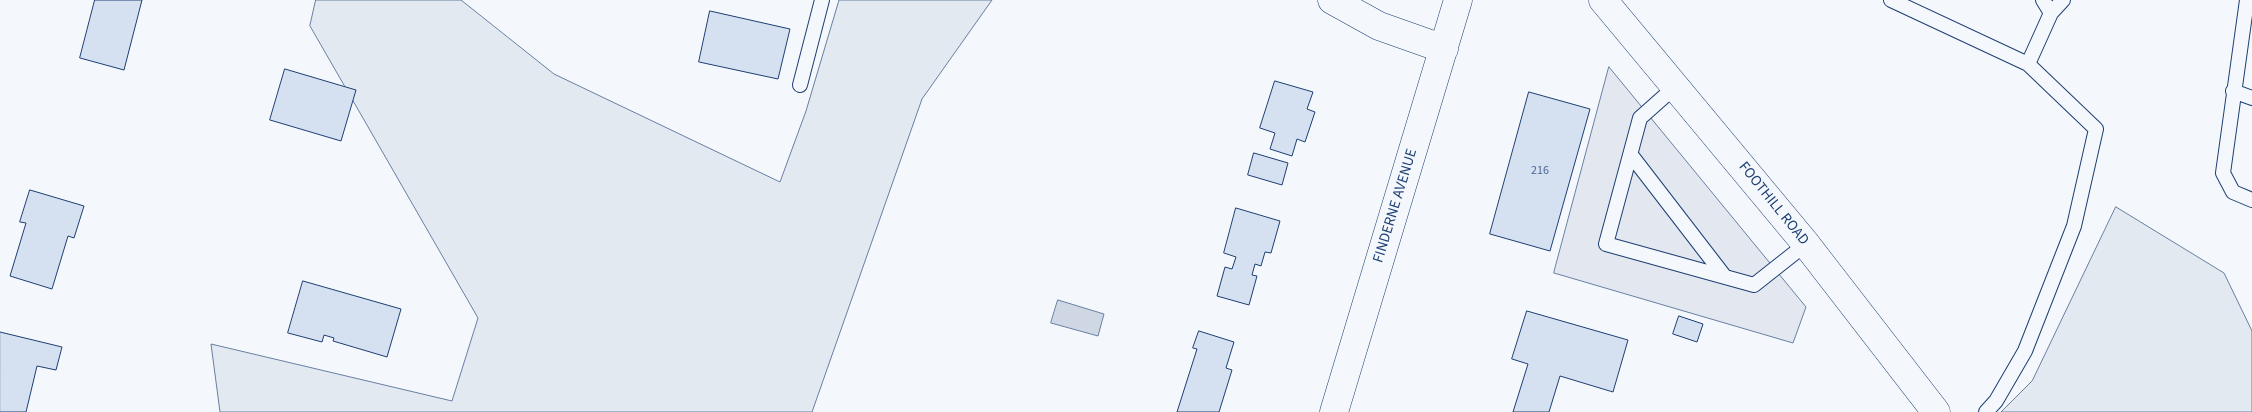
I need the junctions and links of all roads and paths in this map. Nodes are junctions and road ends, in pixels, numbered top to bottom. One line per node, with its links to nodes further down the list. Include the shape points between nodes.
1 (822, 0): 12 (lane)
2 (1332, 0): 10 (street, via 1380,26)
3 (1458, 0): 10 (street, FINDERNE AVENUE)
4 (1603, 0): 13 (street, FOOTHILL ROAD)
5 (1891, 0): 11 (lane)
6 (2044, 0): 9 (lane)
7 (2063, 0): 9 (lane)
8 (2247, 0): 14 (lane)
9 (2051, 13): 11 (lane)
10 (1444, 49): 20 (street, FINDERNE AVENUE)
11 (2028, 64): 22 (lane, via 2096,130 2074,226 2025,351)
12 (800, 85)
13 (1676, 86): 16 (lane, via 1640,118); 18 (street, FOOTHILL ROAD)
14 (2234, 91): 15 (lane); 17 (lane, via 2223,173 2233,192)
15 (2252, 98)
16 (1631, 155): 19 (lane); 19 (lane, via 1606,244)
17 (2252, 200)
18 (1806, 244): 19 (lane, via 1754,285); 21 (street, FOOTHILL ROAD)
19 (1725, 278)
20 (1334, 412)
21 (1936, 412)
22 (1986, 412)

